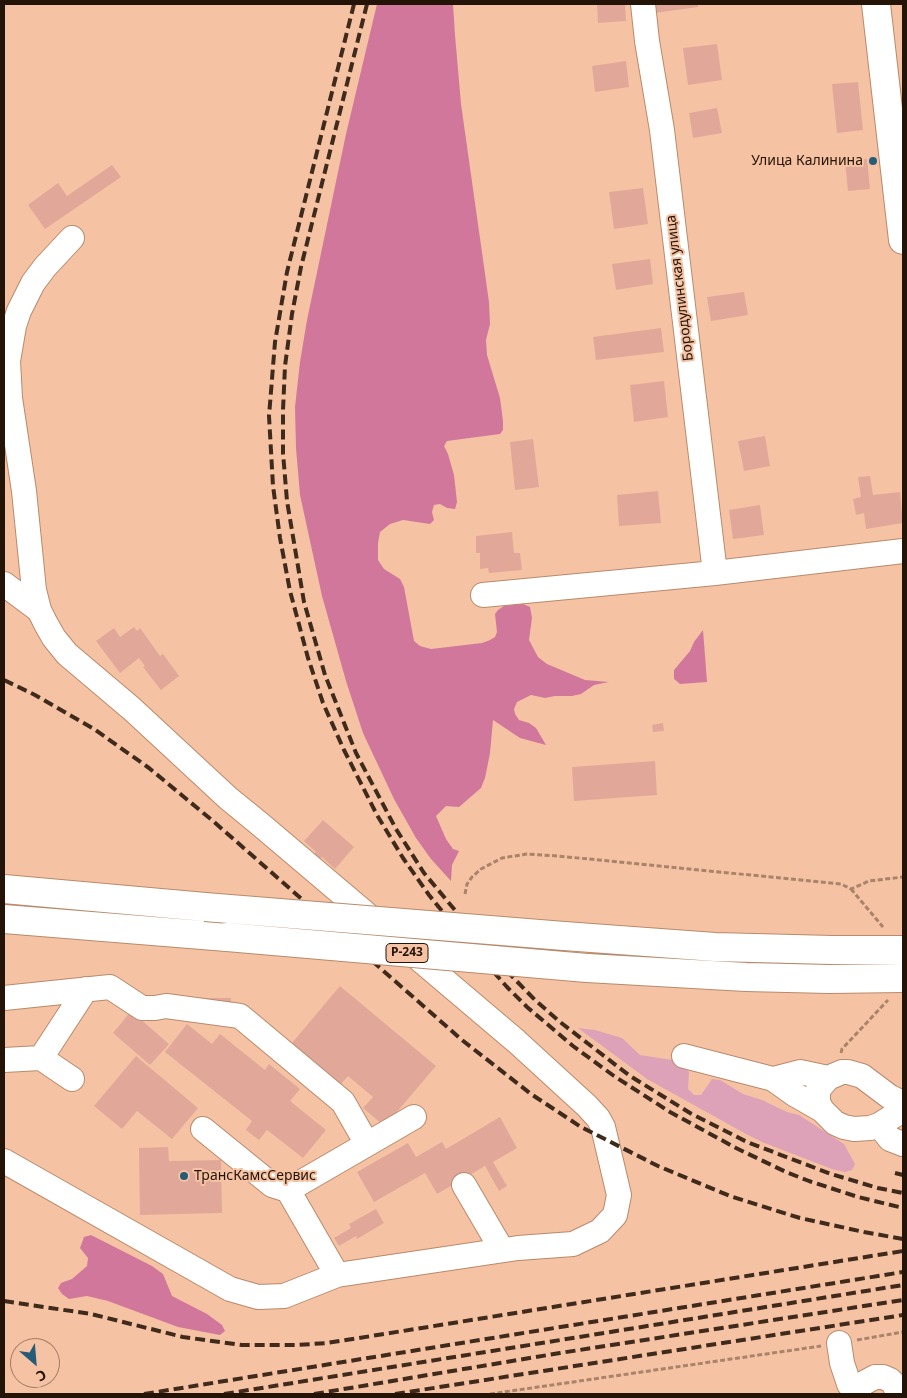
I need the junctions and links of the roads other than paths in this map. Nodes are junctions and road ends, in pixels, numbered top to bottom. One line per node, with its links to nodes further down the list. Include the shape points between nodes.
1 (643, 4): 7 (street, Бородулинская улица, via 662,130)
2 (876, 4): 4 (main road)
3 (72, 238): 5 (street, via 33,283)
4 (903, 240)
5 (7, 343): 10 (street, via 10,398)
6 (903, 551): 7 (street)
7 (715, 573): 9 (street)
8 (4, 584): 10 (street)
9 (483, 595)
10 (39, 610): 34 (street, via 67,654 132,708 228,798 558,1078 598,1118 608,1142 619,1195 615,1215 600,1231 573,1244)
11 (4, 890): 13 (main road, Р-243, bridge, via 715,947 822,950)
12 (4, 919): 15 (main road, Р-243, bridge, via 587,968 746,978 829,979)
13 (894, 940)
14 (86, 989): 16 (street); 18 (street); 29 (street, via 110,987 142,1008 166,1006 240,1016 343,1102)
15 (896, 989)
16 (4, 998)
17 (684, 1056): 21 (street)
18 (41, 1058): 19 (street); 22 (street)
19 (4, 1060)
20 (828, 1078): 21 (street, via 800,1072); 23 (street, via 842,1072 862,1076); 24 (street, via 818,1090)
21 (773, 1079): 24 (street)
22 (72, 1080)
23 (903, 1103)
24 (822, 1110): 27 (street, via 835,1123 844,1126 862,1129)
25 (903, 1110): 27 (street)
26 (414, 1117): 29 (street)
27 (879, 1124): 30 (street, via 890,1139)
28 (203, 1129): 33 (street, via 272,1185)
29 (367, 1144): 33 (street)
30 (903, 1144)
31 (4, 1161): 35 (street, via 230,1289 258,1297 284,1296)
32 (464, 1185): 34 (street)
33 (288, 1190): 35 (street)
34 (502, 1250): 35 (street)
35 (337, 1275)
36 (839, 1343): 38 (street, via 842,1363)
37 (900, 1387): 38 (street, via 883,1377 875,1377 862,1384)
38 (856, 1394)

